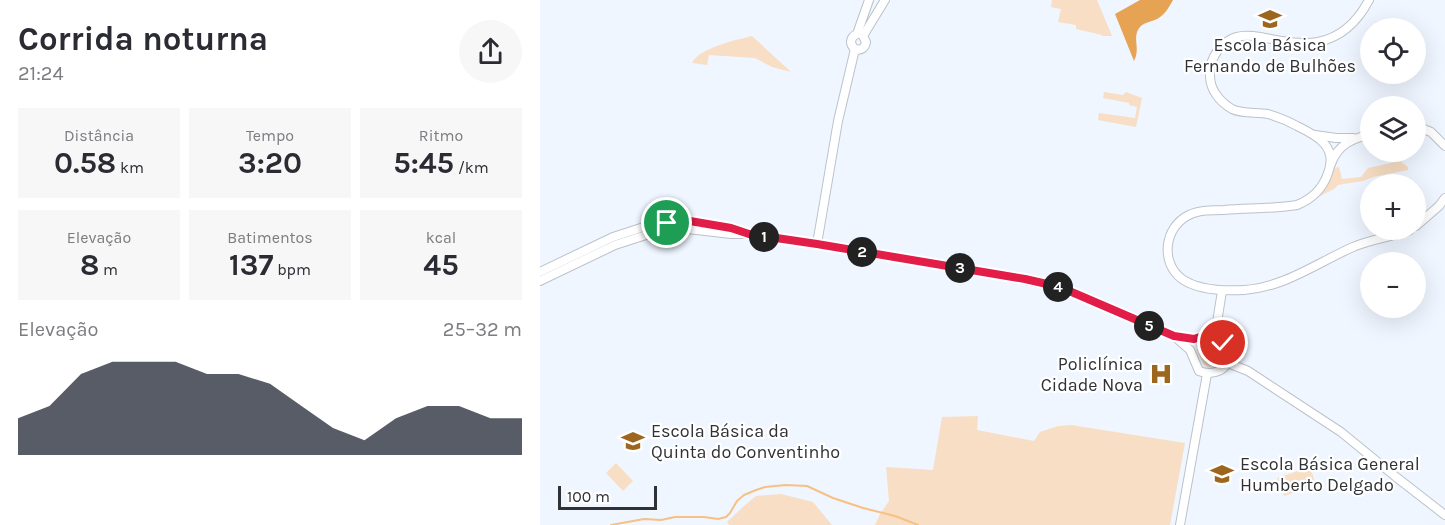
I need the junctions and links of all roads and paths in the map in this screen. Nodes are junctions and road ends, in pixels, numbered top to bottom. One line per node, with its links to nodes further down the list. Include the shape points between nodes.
1 (869, 0): 4 (street)
2 (885, 0): 4 (street)
3 (1370, 0): 6 (street, via 1350,27 1338,35 1297,44 1237,37 1223,45 1213,59 1212,87 1228,106 1278,117)
4 (860, 35): 15 (street, via 865,47 855,49)
5 (1426, 130): 9 (street)
6 (1314, 135): 8 (street); 10 (street, via 1328,149)
7 (1360, 137): 8 (street)
8 (1355, 138): 10 (street, via 1338,150)
9 (1445, 146)
10 (1331, 165): 18 (street, via 1321,188 1304,202 1199,211 1178,223 1168,240 1172,267 1189,283)
11 (1445, 198): 12 (street)
12 (1426, 218)
13 (749, 234): 15 (street); 16 (street, via 690,221 653,224 613,237); 17 (street, via 688,229 649,234 609,247)
14 (1373, 240): 18 (street, via 1283,281)
15 (817, 244): 20 (street, via 1060,287)
16 (540, 272)
17 (540, 281)
18 (1222, 291): 19 (street)
19 (1215, 335): 21 (street); 23 (street, via 1223,343)
20 (1174, 336): 21 (street); 22 (street)
21 (1194, 339): 22 (street)
22 (1190, 350): 24 (street, via 1200,371)
23 (1228, 363): 24 (street); 25 (street, via 1248,371 1341,432)
24 (1207, 374): 26 (street)
25 (1445, 515)
26 (1180, 525)

